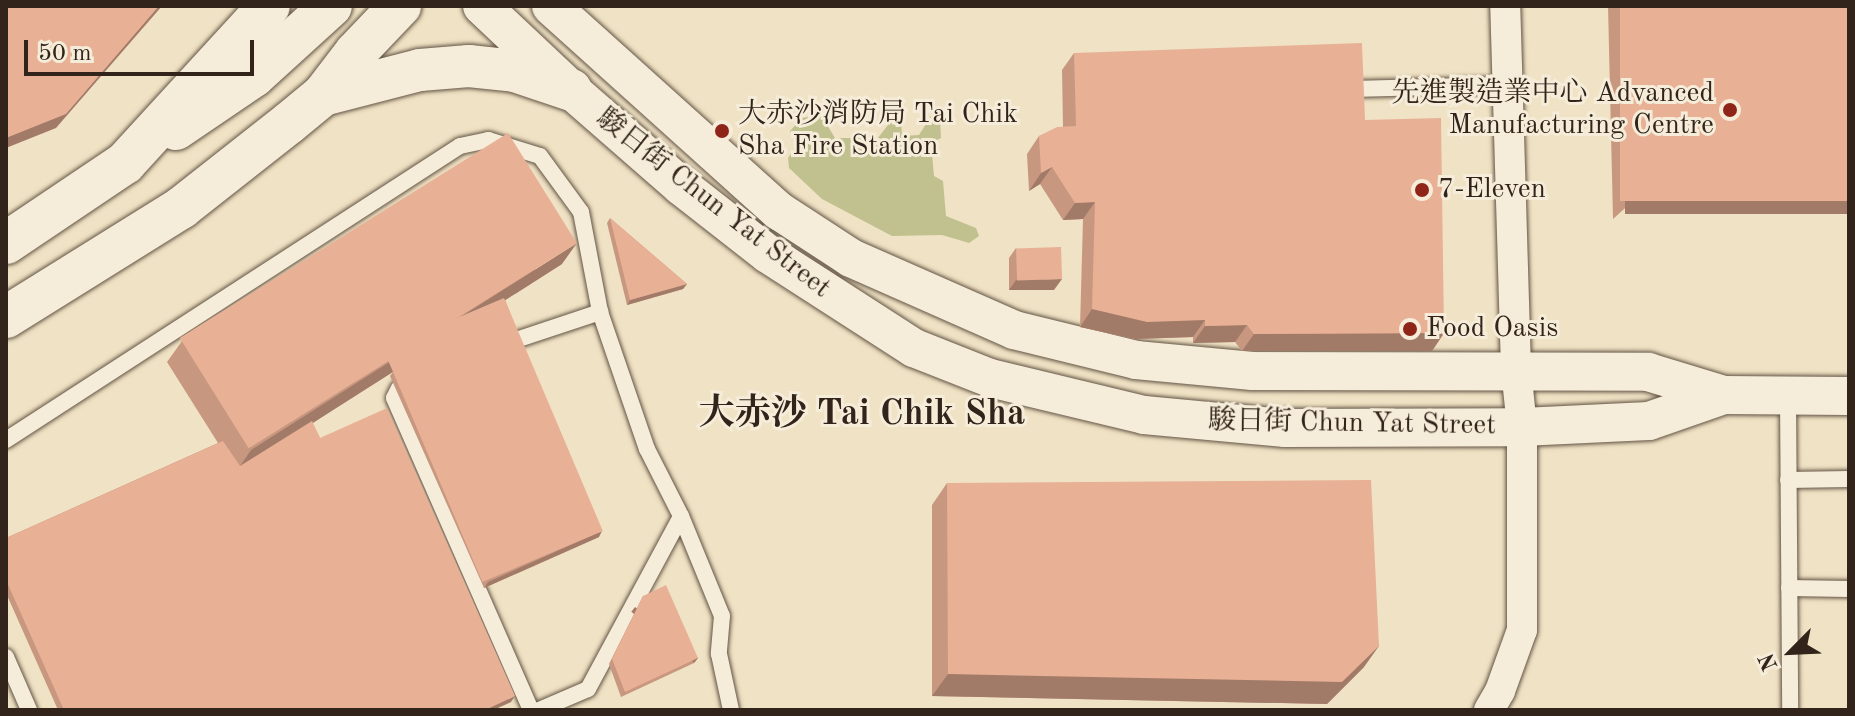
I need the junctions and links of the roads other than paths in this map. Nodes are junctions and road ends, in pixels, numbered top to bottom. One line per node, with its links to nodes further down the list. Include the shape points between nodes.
1 (269, 6): 11 (main road)
2 (331, 6): 11 (main road, via 254,76)
3 (400, 6): 10 (main road)
4 (482, 6): 9 (street, 駿日街 Chun Yat Street)
5 (551, 6): 16 (street, 駿日街 Chun Yat Street, via 779,211 851,258 1014,330 1136,360 1252,371)
6 (1505, 6): 7 (street)
7 (1506, 85): 8 (lane); 16 (street)
8 (1351, 89)
9 (571, 90): 10 (main road, via 515,71 469,66 420,70); 21 (street, 駿日街 Chun Yat Street, via 681,186 833,299 914,348 990,378 1144,415 1285,428)
10 (323, 95): 14 (main road, via 181,208)
11 (125, 163): 12 (main road)
12 (6, 243)
13 (600, 312): 15 (lane); 22 (lane, via 581,212 540,156 488,140 460,146); 25 (lane, via 647,449)
14 (6, 317)
15 (516, 340)
16 (1516, 369): 18 (street, 駿日街 Chun Yat Street, via 1648,372); 21 (street)
17 (399, 388): 30 (lane, via 394,398)
18 (1724, 395): 19 (street, 駿日街 Chun Yat Street); 21 (street, 駿日街 Chun Yat Street, via 1649,421)
19 (1788, 395): 20 (street, 駿日街 Chun Yat Street); 24 (lane)
20 (1849, 396)
21 (1522, 427): 33 (street, via 1522,630)
22 (6, 440)
23 (1849, 479): 24 (lane)
24 (1788, 480): 26 (lane)
25 (681, 516): 31 (lane, via 588,689); 32 (lane, via 722,616 719,654)
26 (1789, 588): 27 (lane); 34 (lane)
27 (1849, 589)
28 (6, 657): 29 (lane)
29 (29, 710)
30 (531, 710)
31 (539, 710)
32 (731, 710)
33 (1489, 710)
34 (1790, 710)

